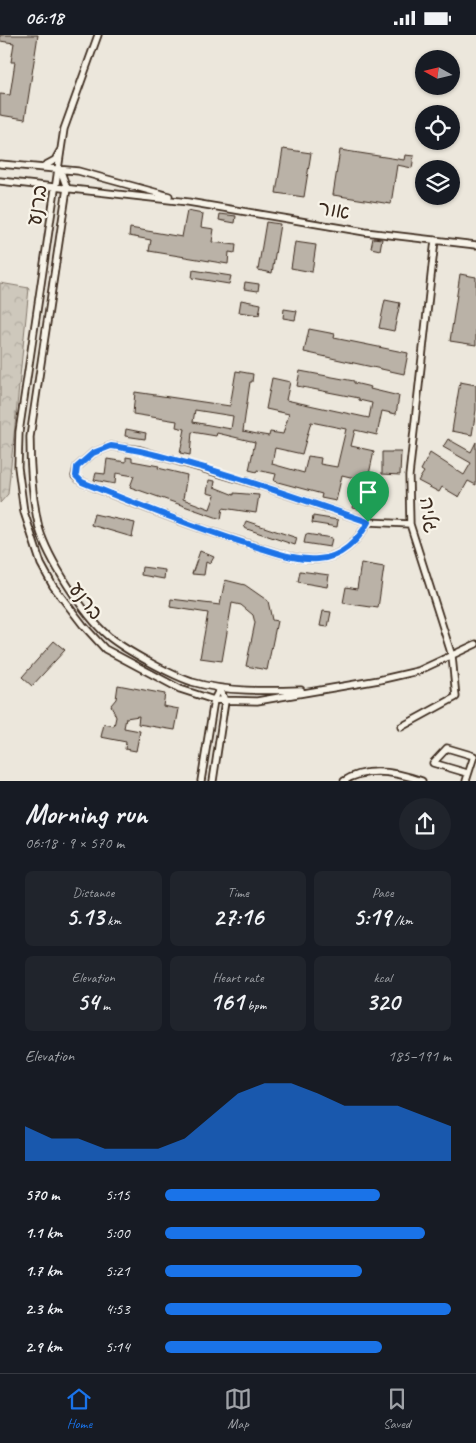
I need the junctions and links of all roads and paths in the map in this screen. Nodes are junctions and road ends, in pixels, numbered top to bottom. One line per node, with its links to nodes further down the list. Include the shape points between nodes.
1 (98, 35): 2 (street)
2 (64, 129): 4 (street, via 55,160); 5 (street)
3 (0, 164): 4 (street)
4 (40, 167): 5 (street)
5 (60, 169): 7 (street, ברנע); 8 (street, ברנע); 9 (street, via 78,171)
6 (0, 181): 7 (street)
7 (56, 186): 8 (street); 13 (street, ברנע, via 19,432)
8 (66, 188): 9 (street); 12 (street, ברנע, via 30,437)
9 (188, 202): 10 (street, אור, via 365,232)
10 (435, 240): 11 (street, אור); 15 (street, גליה, via 409,476)
11 (476, 245)
12 (31, 477): 13 (street); 18 (street, ברנע, via 47,550 74,595 108,636 191,682)
13 (19, 480): 20 (street, ברנע, via 24,512 41,564 53,586 83,625 105,649 180,689)
14 (368, 522): 14 (street, via 140,450 111,446 93,453 77,467 76,476 82,482 206,531 292,557 319,559 340,552 359,538); 15 (street)
15 (410, 524): 17 (street, גליה)
16 (476, 644): 17 (street, ברנע)
17 (452, 656): 19 (street, ברנע, via 418,671); 22 (street, גליה, via 456,697)
18 (220, 687): 19 (street, ברנע); 20 (street); 21 (street)
19 (321, 690): 21 (street, ברנע, via 257,701)
20 (214, 700): 21 (street, ברנע); 24 (street)
21 (225, 701): 25 (street)
22 (401, 727)
23 (467, 773): 23 (street, via 474,756 447,748 432,763); 28 (street)
24 (201, 781)
25 (213, 781)
26 (344, 781): 27 (street, via 355,773 380,771)
27 (422, 781)
28 (466, 781)

